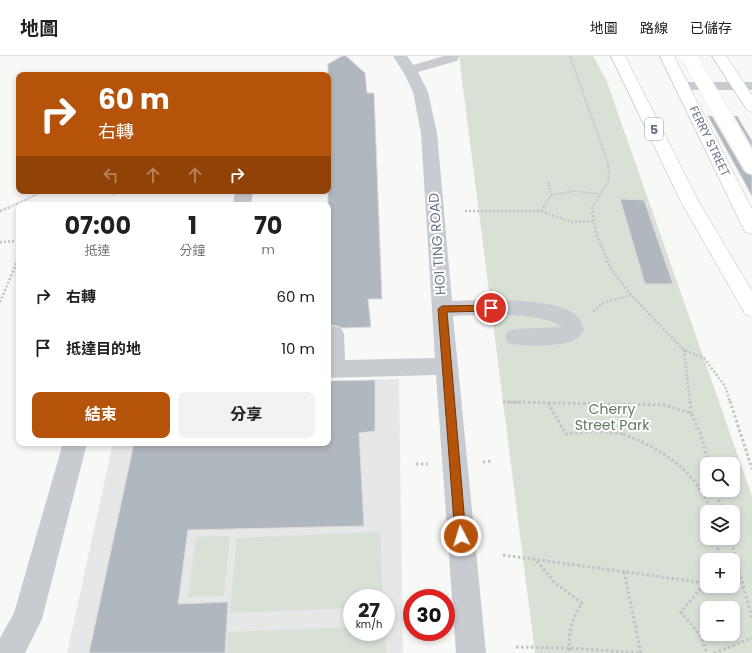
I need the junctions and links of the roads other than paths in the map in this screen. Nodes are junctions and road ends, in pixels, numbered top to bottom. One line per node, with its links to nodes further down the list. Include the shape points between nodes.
1 (452, 56): 6 (street, via 444,61)
2 (618, 56): 13 (main road, 5, via 690,202)
3 (667, 56): 7 (main road, FERRY STREET)
4 (689, 56): 10 (main road, bridge)
5 (719, 56): 8 (main road)
6 (406, 63): 12 (street, HOI TING ROAD, via 422,93 429,133)
7 (683, 86): 8 (street); 11 (main road, FERRY STREET)
8 (746, 86): 9 (main road)
9 (752, 107)
10 (752, 166)
11 (752, 228)
12 (442, 309): 15 (street, via 518,308 561,316 571,323 570,333 563,336); 16 (street, HOI TING ROAD)
13 (752, 309)
14 (334, 334): 17 (street)
15 (516, 337)
16 (446, 366): 17 (street); 20 (street, HOI TING ROAD)
17 (331, 368)
18 (74, 446): 19 (street, via 27,619)
19 (6, 653)
20 (471, 653)

